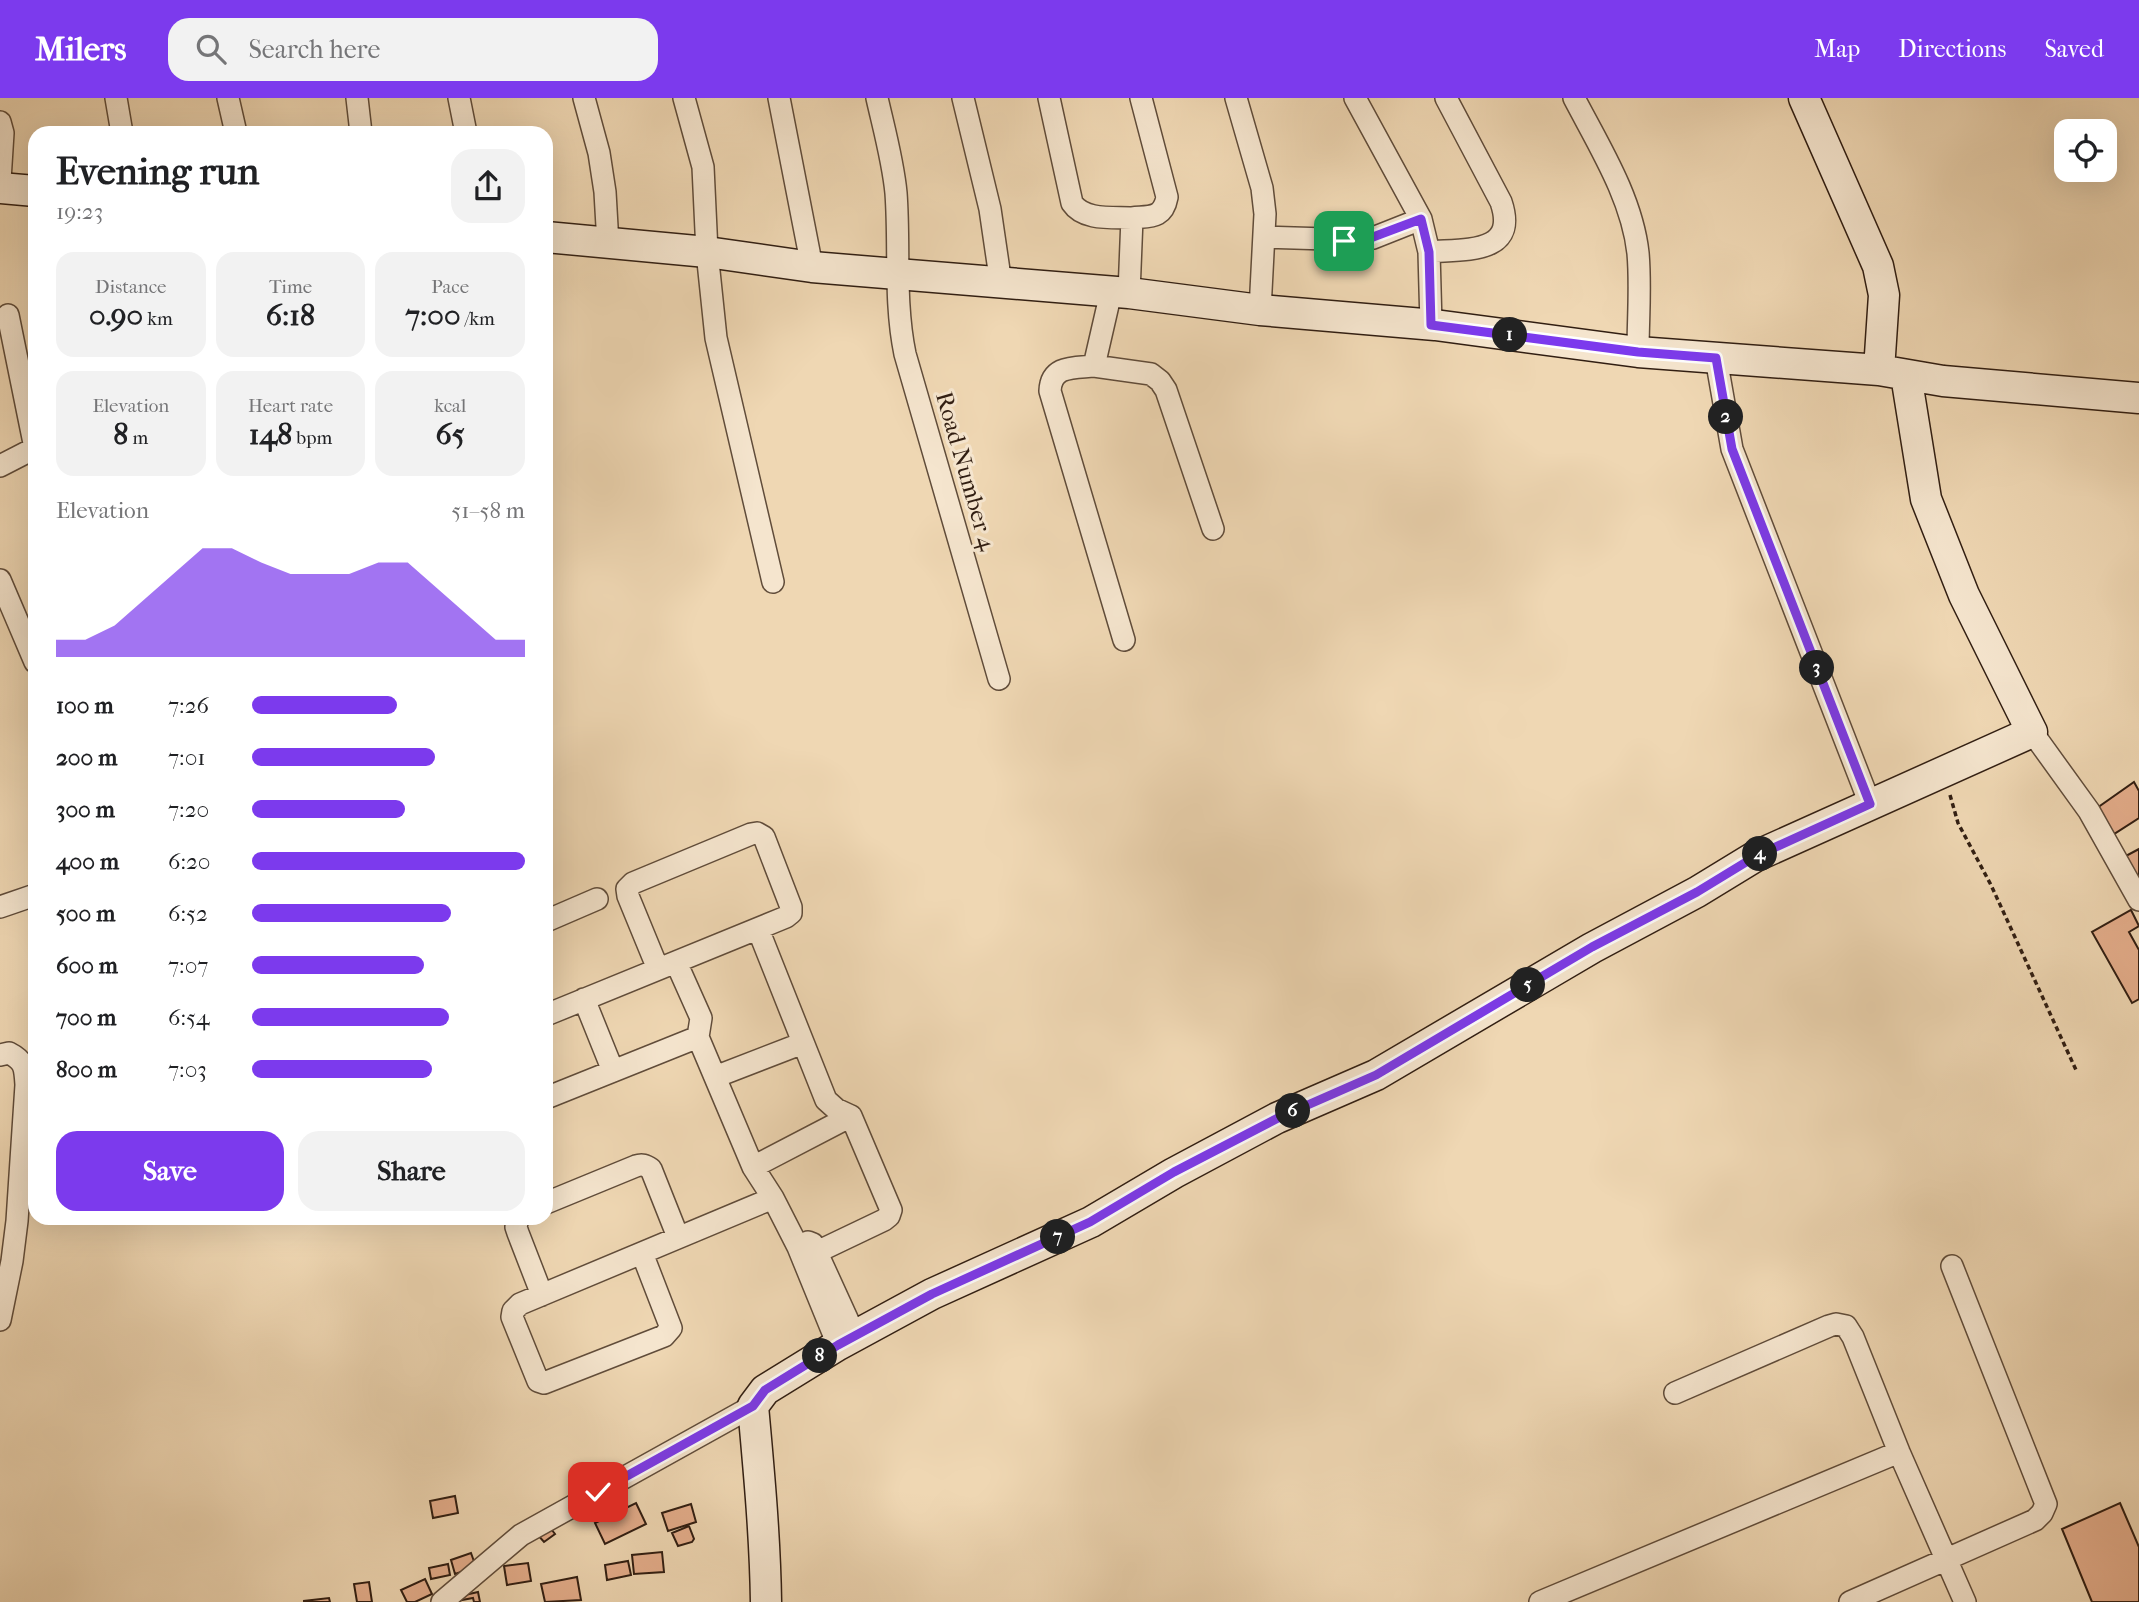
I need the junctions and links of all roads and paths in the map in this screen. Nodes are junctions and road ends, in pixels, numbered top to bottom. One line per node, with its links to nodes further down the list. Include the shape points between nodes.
1 (116, 98): 18 (street)
2 (228, 98): 19 (street)
3 (357, 98): 20 (street)
4 (459, 98): 21 (street)
5 (584, 98): 29 (street, via 599,153)
6 (684, 98): 30 (street, via 703,167)
7 (779, 98): 32 (street)
8 (877, 98): 33 (street, Road Number 4, via 896,194)
9 (963, 98): 34 (street, via 990,209)
10 (1049, 98): 25 (street, via 1072,204 1088,215)
11 (1141, 98): 25 (street, via 1167,197 1161,213)
12 (1236, 98): 27 (street, via 1262,188)
13 (1355, 98): 26 (street)
14 (1446, 98): 31 (street, via 1501,202 1505,230 1494,242 1479,248)
15 (1574, 98): 39 (street, via 1629,213 1638,253)
16 (1804, 98): 42 (street, via 1878,267)
17 (0, 122): 22 (street)
18 (121, 126)
19 (234, 126)
20 (360, 126)
21 (465, 126)
22 (0, 180)
23 (0, 188): 24 (street)
24 (28, 190)
25 (1132, 218): 35 (street)
26 (1421, 219): 27 (street, via 1359,240); 31 (street)
27 (1265, 237): 36 (street)
28 (553, 238): 29 (street)
29 (608, 244): 30 (street)
30 (707, 252): 32 (street); 49 (street, via 716,338)
31 (1429, 252): 38 (street)
32 (813, 267): 33 (street)
33 (898, 274): 34 (street); 52 (street, Road Number 4, via 905,354)
34 (1000, 284): 35 (street)
35 (1120, 292): 36 (street); 41 (street)
36 (1260, 310): 38 (street)
37 (8, 315): 44 (street)
38 (1431, 325): 39 (street)
39 (1638, 352): 40 (street)
40 (1716, 358): 42 (street); 55 (street, via 1732,449)
41 (1094, 366): 47 (street, via 1151,374 1160,381); 50 (street, via 1055,373 1050,391)
42 (1892, 372): 43 (street, via 1943,381); 53 (street, via 1926,499 1964,595)
43 (2139, 398)
44 (28, 414)
45 (28, 452): 46 (street)
46 (0, 466)
47 (1213, 529)
48 (0, 580): 51 (street)
49 (773, 582)
50 (1124, 640)
51 (28, 646)
52 (999, 680)
53 (2032, 732): 54 (street); 58 (street, via 2089,811)
54 (1949, 768): 55 (street); 68 (path, via 1949,790 1958,823)
55 (1870, 804): 83 (street, via 1756,856 1376,1075 1278,1118 1090,1222 932,1294)
56 (28, 897): 59 (street)
57 (597, 898): 60 (street)
58 (2139, 900)
59 (0, 906)
60 (553, 918)
61 (758, 929): 62 (street); 62 (street, via 786,917 792,907 764,837 757,833 627,889); 66 (street)
62 (667, 965): 63 (street); 65 (street, via 701,1018)
63 (584, 999): 64 (street); 69 (street)
64 (553, 1012)
65 (698, 1038): 69 (street); 70 (street)
66 (803, 1043): 70 (street); 72 (street, via 826,1100)
67 (0, 1055): 82 (street, via 18,1058 25,1068 26,1085 17,1221)
68 (2076, 1070)
69 (613, 1071): 71 (street)
70 (715, 1077): 73 (street)
71 (553, 1095)
72 (851, 1115): 73 (street); 78 (street, via 891,1210 884,1220)
73 (753, 1167): 74 (street)
74 (772, 1198): 77 (street); 78 (street)
75 (553, 1200): 77 (street, via 636,1166 647,1166)
76 (516, 1225): 81 (street)
77 (678, 1237): 79 (street)
78 (807, 1249): 83 (street)
79 (642, 1253): 81 (street); 81 (street, via 670,1331 544,1383 535,1377 512,1317 520,1304)
80 (1952, 1266): 87 (street, via 2046,1504 2035,1520)
81 (542, 1295)
82 (0, 1320)
83 (846, 1340): 85 (street, via 765,1390)
84 (1675, 1393): 86 (street, via 1842,1324 1853,1337)
85 (753, 1406): 89 (street, via 521,1535); 90 (street)
86 (1899, 1452): 87 (street); 91 (street)
87 (1946, 1560): 88 (street); 93 (street)
88 (1882, 1596): 92 (street)
89 (442, 1602)
90 (766, 1602)
91 (1539, 1602)
92 (1850, 1602)
93 (1965, 1602)

